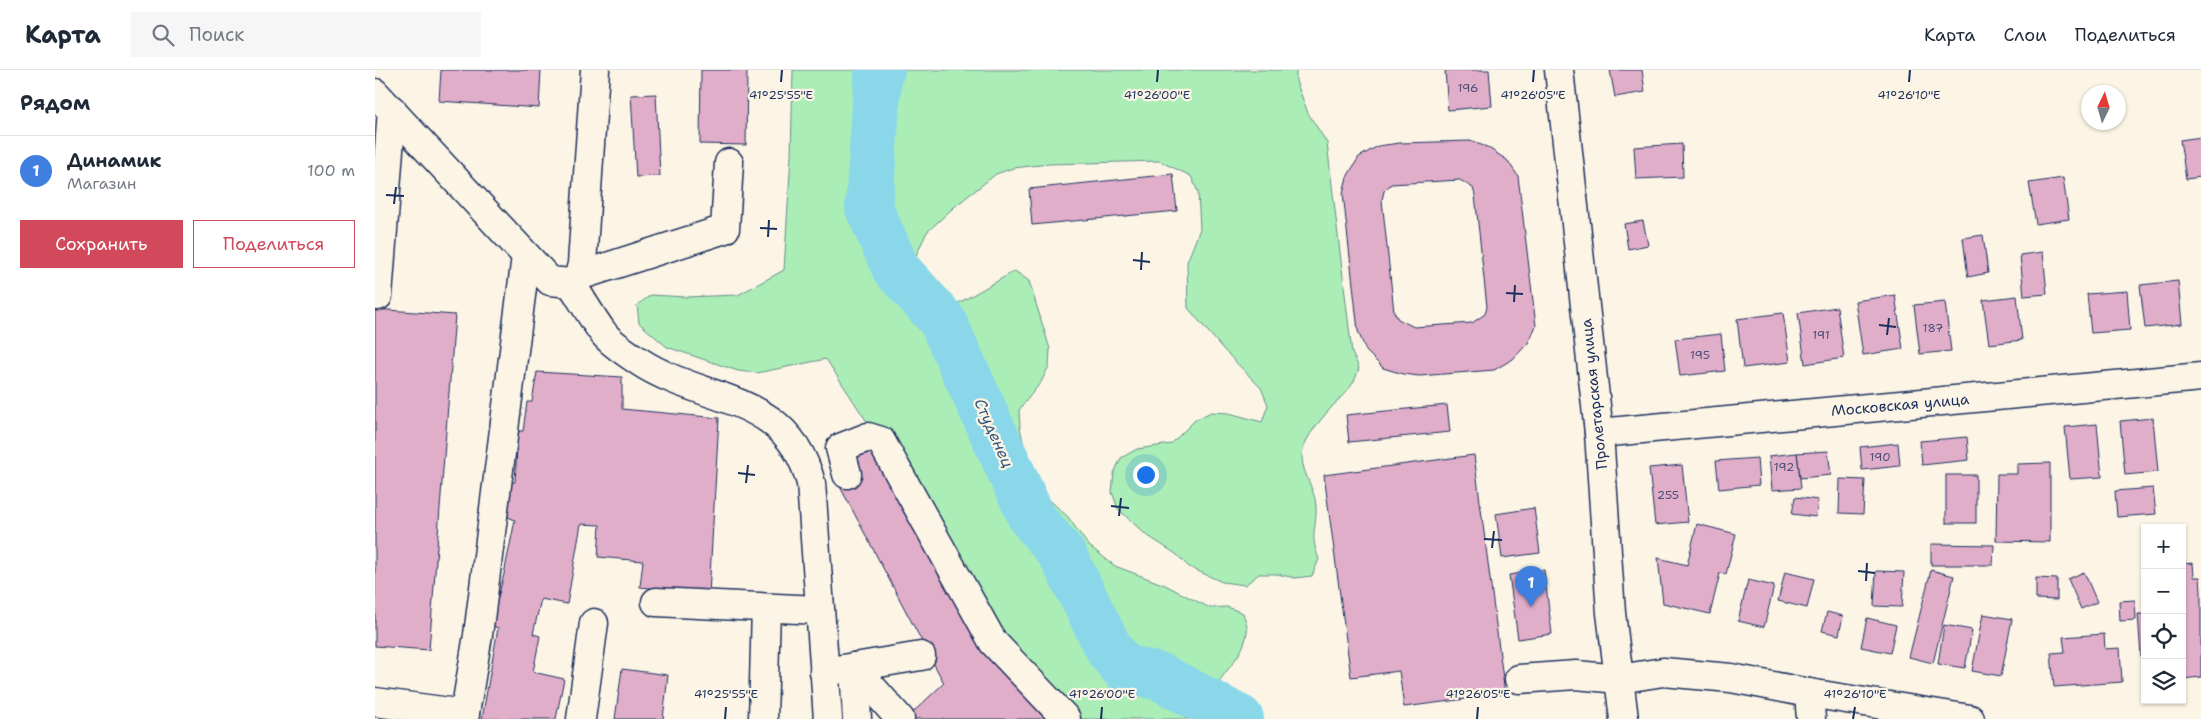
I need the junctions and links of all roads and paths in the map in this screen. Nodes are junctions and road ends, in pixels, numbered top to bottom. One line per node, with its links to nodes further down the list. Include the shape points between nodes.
1 (595, 70): 6 (street, via 582,264)
2 (1559, 70): 9 (street, Пролетарская улица)
3 (383, 101): 5 (street); 7 (street)
4 (729, 163): 6 (street, via 725,229)
5 (527, 256): 6 (street, via 550,281); 22 (street, via 478,635)
6 (575, 280): 13 (street, via 605,334 617,346 651,369 743,404 779,428 797,447 811,483)
7 (378, 296)
8 (2201, 377): 9 (street, Московская улица)
9 (1599, 433): 19 (street, Пролетарская улица, via 1611,613)
10 (847, 474): 28 (street, via 841,448 868,437 881,441 993,642)
11 (656, 602): 12 (street)
12 (766, 608): 13 (street); 24 (street)
13 (819, 610): 17 (street)
14 (594, 623): 23 (street)
15 (921, 656): 16 (street)
16 (854, 668): 17 (street); 26 (street); 27 (street)
17 (824, 672): 25 (street)
18 (1519, 679): 19 (street, via 1576,675)
19 (1619, 679): 21 (street, via 1663,672 1731,678); 29 (street, Пролетарская улица)
20 (375, 702): 22 (street)
21 (1810, 706): 30 (street)
22 (464, 716)
23 (581, 719)
24 (763, 719)
25 (828, 719)
26 (857, 719)
27 (900, 719)
28 (1066, 719)
29 (1624, 719)
30 (1970, 719)

